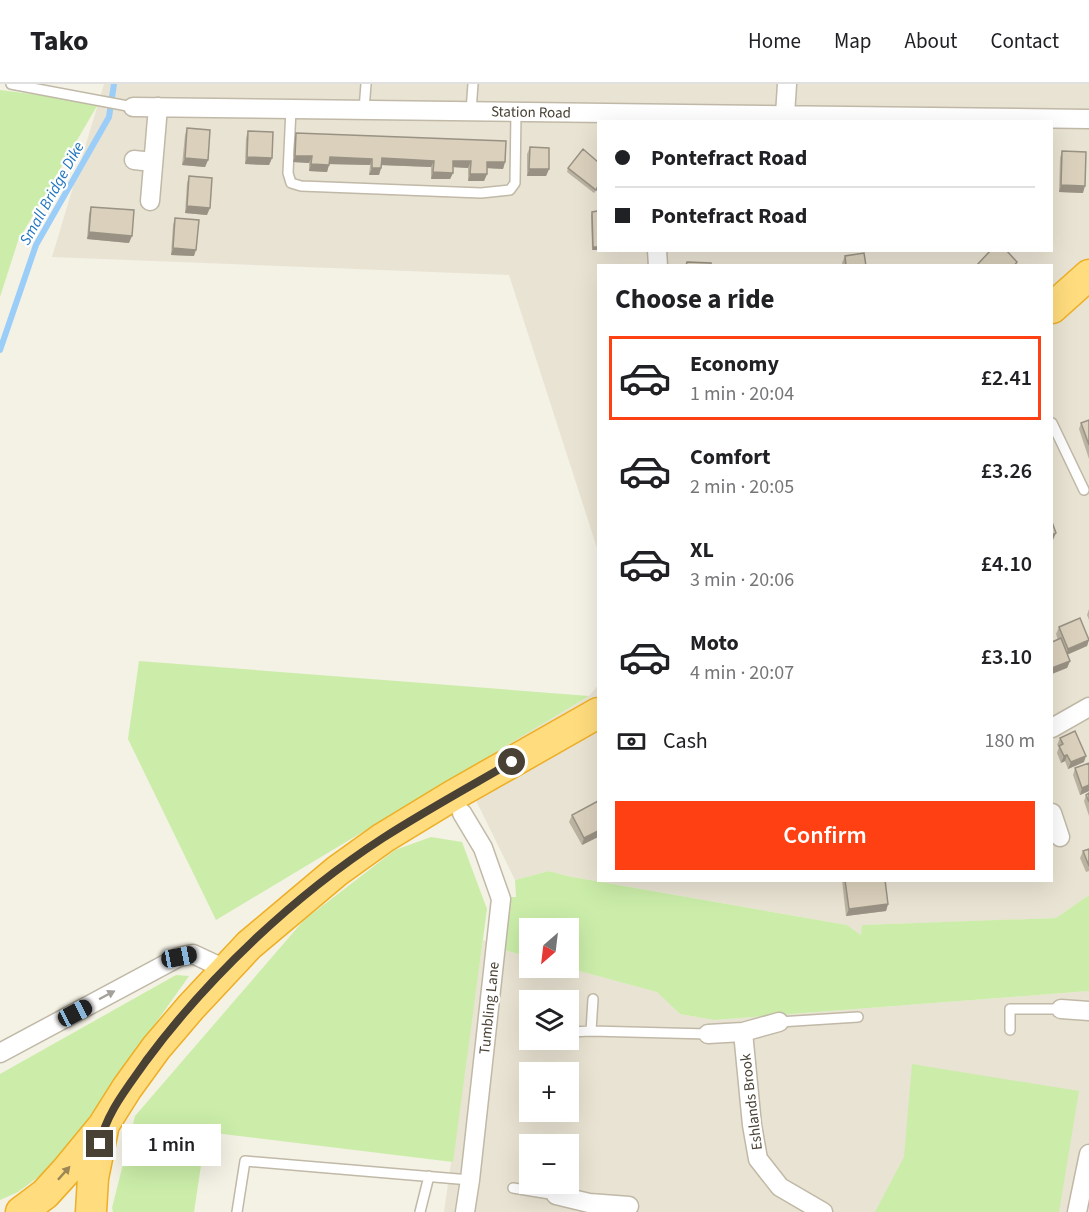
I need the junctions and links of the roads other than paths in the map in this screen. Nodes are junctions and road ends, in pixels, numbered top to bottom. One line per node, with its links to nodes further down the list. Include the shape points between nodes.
1 (11, 84): 5 (lane, Station Road)
2 (366, 84): 8 (lane)
3 (473, 84): 9 (lane)
4 (788, 84): 11 (street)
5 (133, 107): 6 (street, Station Road)
6 (158, 107): 7 (street, Station Road); 15 (street)
7 (291, 109): 8 (street, Station Road); 10 (lane, via 291,183 481,193 510,190 515,183)
8 (364, 110): 9 (street, Station Road)
9 (471, 111): 10 (street, Station Road)
10 (516, 112): 12 (street, Station Road)
11 (785, 115): 12 (street, Station Road); 13 (street, Station Road)
12 (650, 118)
13 (1089, 119)
14 (134, 160): 15 (street)
15 (153, 162): 16 (street)
16 (150, 201)
17 (1089, 276): 18 (highway)
18 (1053, 308)
19 (1053, 425): 20 (lane)
20 (1084, 490)
21 (1089, 707): 23 (street)
22 (597, 714): 27 (highway, via 383,838 337,870)
23 (1053, 727)
24 (462, 813): 42 (street, Tumbling Lane, via 483,848 501,899)
25 (1053, 820): 26 (street)
26 (1056, 841)
27 (225, 969): 38 (street, one-way to 27, via 179,957 193,954); 39 (highway, via 156,1048)
28 (593, 999): 34 (lane)
29 (1061, 1009): 30 (street); 33 (lane, via 1010,1009)
30 (1089, 1011)
31 (858, 1017): 32 (lane)
32 (779, 1022): 36 (street, Eshlands Brook)
33 (1010, 1030)
34 (591, 1031): 35 (lane); 37 (lane)
35 (579, 1032)
36 (743, 1032): 37 (street, Eshlands Brook); 52 (street, Eshlands Brook, via 758,1159 780,1187)
37 (708, 1034)
38 (0, 1053)
39 (104, 1126): 47 (highway, one-way to 39, via 45,1194); 48 (highway, via 93,1178)
40 (1089, 1154): 53 (street)
41 (429, 1176): 42 (lane); 49 (lane, via 245,1161); 50 (lane)
42 (470, 1180): 51 (street, Tumbling Lane)
43 (513, 1188): 44 (lane)
44 (556, 1195): 46 (street)
45 (629, 1206): 46 (street)
46 (588, 1207)
47 (21, 1212)
48 (91, 1212)
49 (237, 1212)
50 (420, 1212)
51 (465, 1212)
52 (823, 1212)
53 (1077, 1212)

